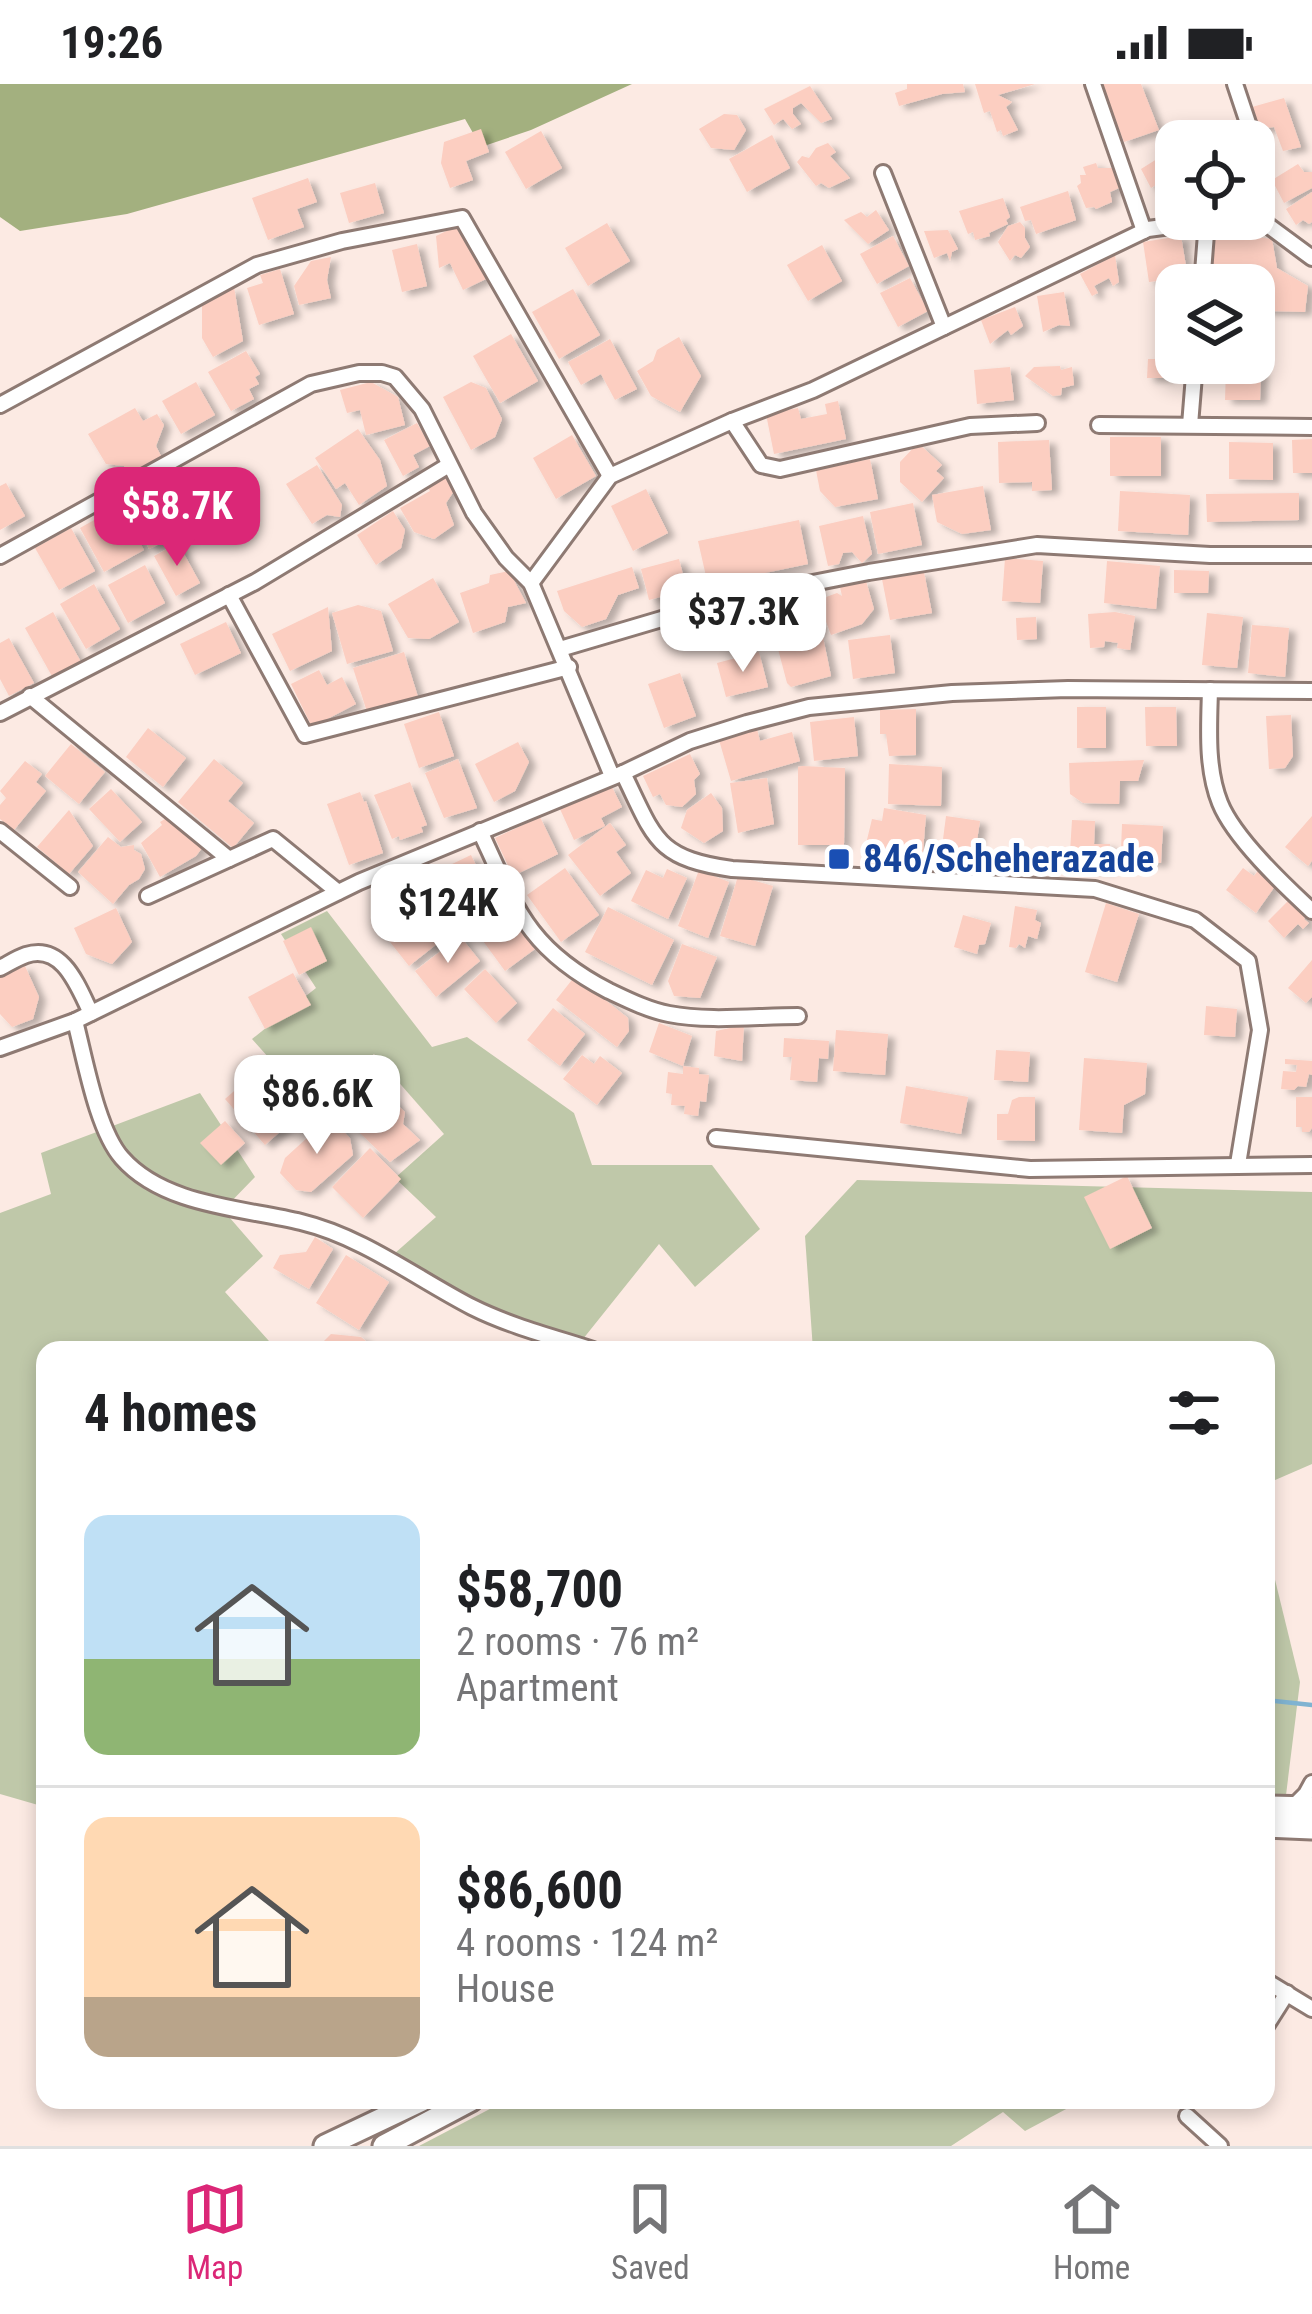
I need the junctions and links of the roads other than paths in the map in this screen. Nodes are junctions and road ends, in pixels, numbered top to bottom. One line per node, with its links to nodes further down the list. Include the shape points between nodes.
1 (1093, 84): 7 (street)
2 (1235, 84): 3 (street)
3 (1247, 120)
4 (883, 173): 9 (street)
5 (1155, 229): 7 (street)
6 (1275, 230): 8 (street)
7 (1144, 231): 9 (street)
8 (1312, 258)
9 (944, 327): 12 (street)
10 (1193, 384): 15 (street)
11 (0, 405): 18 (street, via 257,265 462,218)
12 (733, 421): 13 (street, via 761,465 780,469 970,426); 18 (street)
13 (1036, 423)
14 (1099, 424): 15 (street)
15 (1190, 425): 16 (street)
16 (1312, 427)
17 (449, 465): 20 (street, via 422,409 395,377 359,374 311,384); 21 (street, via 485,528); 22 (street)
18 (610, 476): 21 (street)
19 (1312, 555): 23 (street, via 1037,544 726,601)
20 (0, 556)
21 (531, 583): 23 (street)
22 (229, 595): 24 (street, via 305,735); 27 (street)
23 (560, 649): 24 (street)
24 (568, 668): 29 (street)
25 (1210, 690): 26 (street); 29 (street, via 1068,688 809,707 690,741); 36 (street, via 1220,801)
26 (1312, 691)
27 (30, 696): 28 (street); 32 (street)
28 (0, 713)
29 (618, 775): 31 (street); 43 (street, via 655,838 702,865 1095,889 1195,920 1248,961 1260,1030)
30 (0, 831): 33 (street)
31 (480, 831): 34 (street); 39 (street, via 517,911 584,977 671,1015)
32 (229, 859): 34 (street, via 273,838); 35 (street)
33 (70, 887)
34 (338, 892): 38 (street)
35 (148, 896)
36 (1312, 911)
37 (0, 968): 38 (street, via 28,954 53,956)
38 (91, 1013): 40 (street)
39 (798, 1016)
40 (75, 1021): 41 (street); 45 (street, via 112,1144 141,1174 204,1204 337,1232 479,1310)
41 (0, 1048)
42 (716, 1138): 43 (street, via 1030,1169)
43 (1238, 1165): 44 (street)
44 (1312, 1165)
45 (567, 1341)
46 (1312, 1783): 47 (street)
47 (1302, 1808)
48 (1275, 1826): 49 (main road)
49 (1312, 1828)
50 (1275, 1987): 51 (street)
51 (1287, 1993): 52 (street); 53 (street)
52 (1312, 2009)
53 (1275, 2012)
54 (403, 2109): 57 (main road)
55 (454, 2109): 58 (main road)
56 (1187, 2116): 59 (street)
57 (325, 2146)
58 (384, 2146)
59 (1220, 2146)

